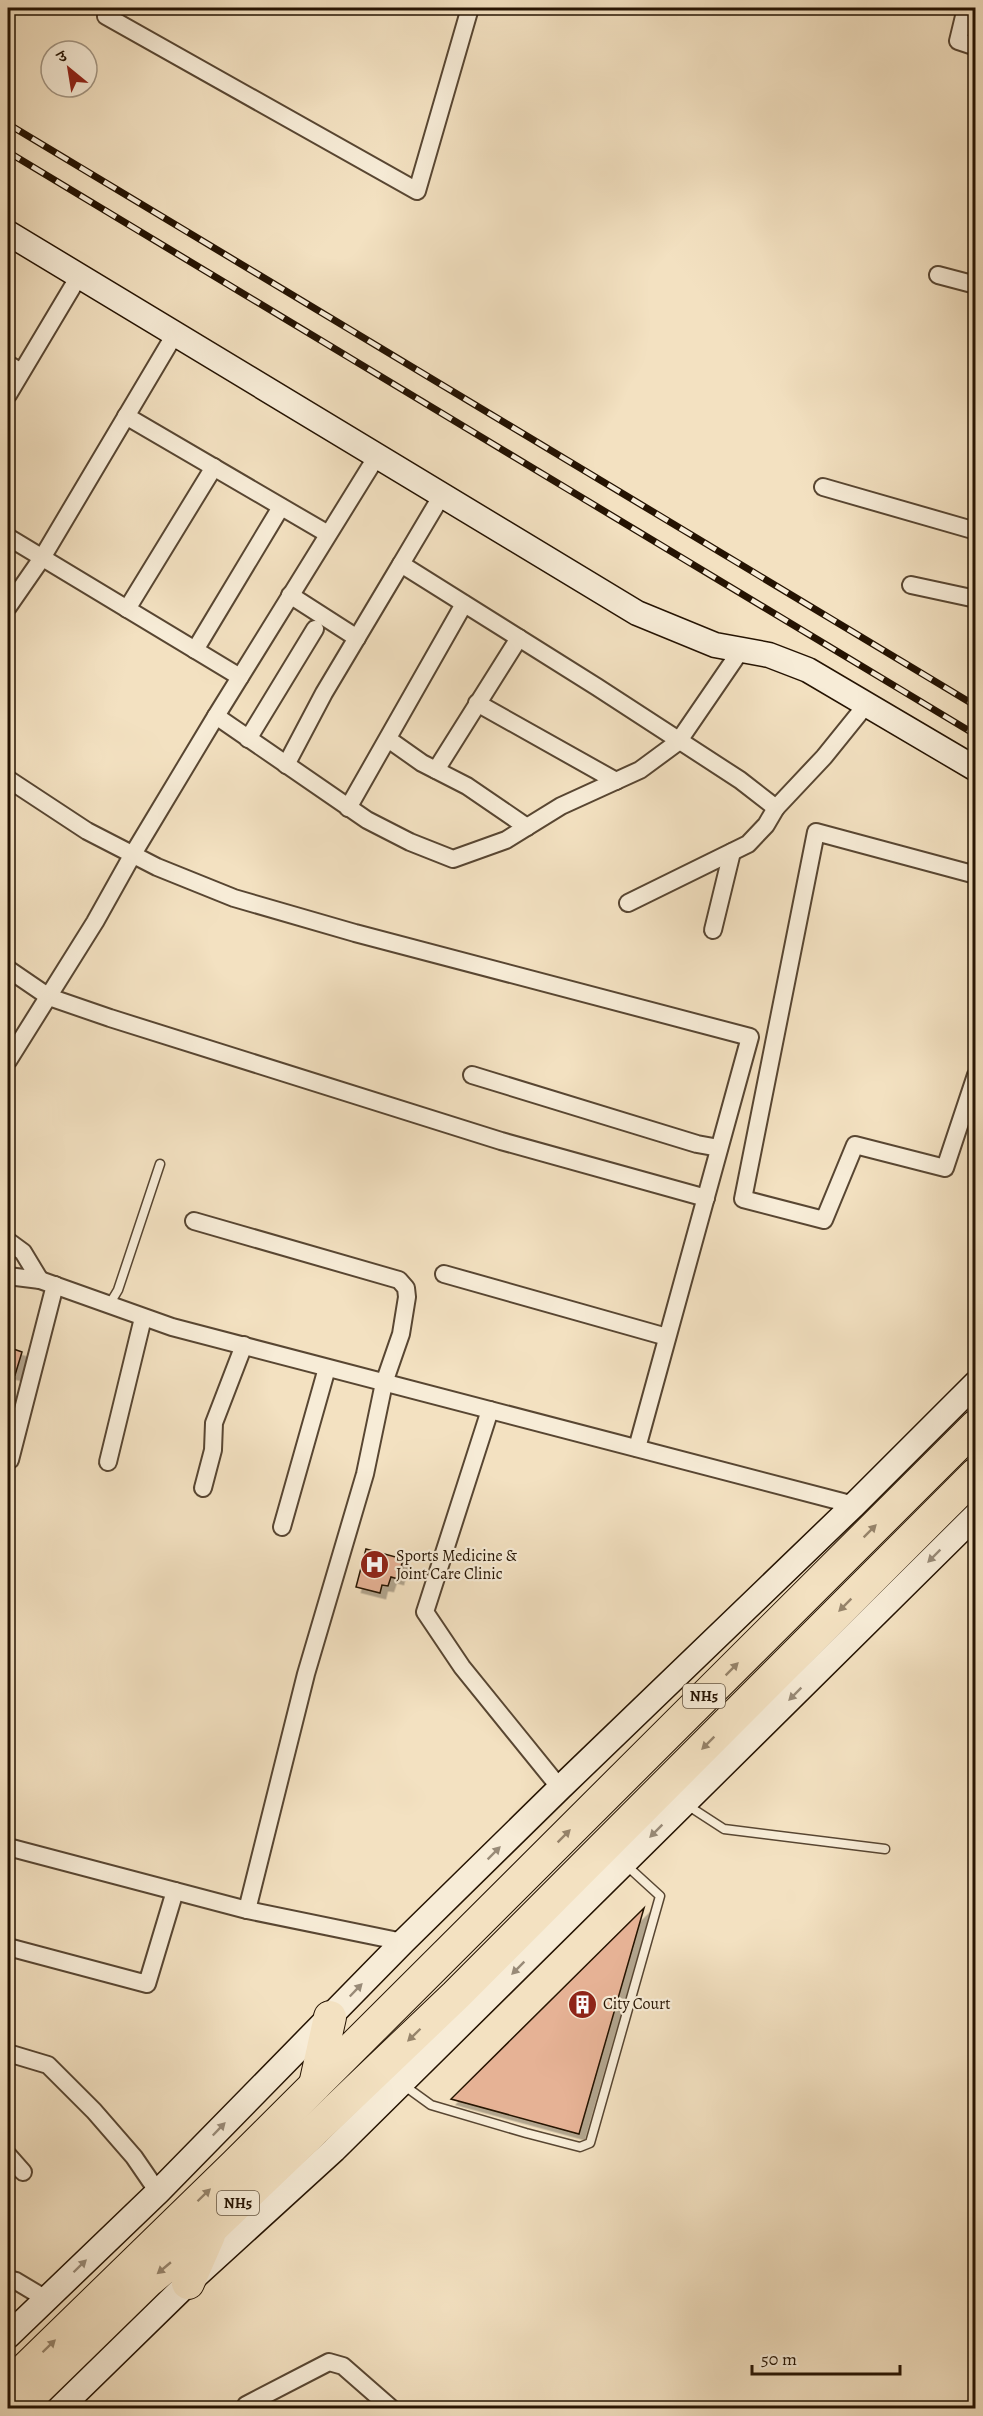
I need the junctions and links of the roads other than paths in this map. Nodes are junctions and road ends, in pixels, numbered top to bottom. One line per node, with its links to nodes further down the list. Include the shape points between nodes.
1 (108, 8): 2 (street, via 106,16 417,191)
2 (470, 8)
3 (966, 8): 4 (street, via 958,41)
4 (975, 47)
5 (8, 233): 7 (street)
6 (938, 275): 8 (street)
7 (79, 276): 9 (street); 10 (street)
8 (975, 285)
9 (175, 334): 12 (street); 13 (street)
10 (14, 368): 11 (street)
11 (8, 395)
12 (126, 416): 14 (street); 21 (street)
13 (377, 456): 16 (street); 19 (street)
14 (214, 467): 17 (street); 28 (street)
15 (823, 487): 18 (street)
16 (442, 495): 22 (street); 33 (street, via 637,613 715,645)
17 (281, 507): 19 (street); 32 (street)
18 (975, 531)
19 (328, 534): 24 (street)
20 (8, 537): 21 (street)
21 (42, 558): 27 (street); 28 (street)
22 (401, 564): 26 (street); 30 (street)
23 (910, 585): 25 (street)
24 (290, 595): 30 (street); 34 (street)
25 (975, 599)
26 (464, 604): 31 (street); 39 (street)
27 (8, 607)
28 (127, 609): 32 (street)
29 (315, 629): 38 (street)
30 (357, 638): 41 (street)
31 (519, 638): 35 (street); 40 (street)
32 (195, 650): 34 (street)
33 (741, 650): 36 (street, via 769,655 808,670); 40 (street)
34 (240, 676): 37 (street)
35 (477, 702): 42 (street); 45 (street)
36 (866, 705): 43 (street); 47 (street)
37 (216, 716): 38 (street); 50 (street)
38 (248, 739): 41 (street)
39 (388, 739): 42 (street); 46 (street)
40 (678, 742): 45 (street, via 640,770); 47 (street, via 740,780)
41 (286, 765): 46 (street)
42 (436, 770): 48 (street)
43 (975, 770)
44 (8, 779): 50 (street, via 87,831)
45 (616, 781): 48 (street, via 561,806)
46 (348, 808): 48 (street, via 410,842 453,859 506,840)
47 (776, 808): 49 (street, via 748,844)
48 (527, 827)
49 (732, 852): 52 (street); 53 (street)
50 (133, 854): 55 (street); 59 (street, via 245,901 750,1037)
51 (975, 875): 58 (street, via 816,832 743,1199 824,1220 855,1145 945,1168)
52 (628, 903)
53 (713, 930)
54 (8, 969): 55 (street)
55 (49, 997): 56 (street); 61 (street, via 501,1141)
56 (11, 1050)
57 (472, 1075): 59 (street)
58 (975, 1075)
59 (719, 1148): 61 (street)
60 (160, 1164): 67 (lane, via 118,1290)
61 (706, 1198): 69 (street)
62 (194, 1221): 72 (street, via 399,1280 407,1297)
63 (8, 1241): 66 (street, via 23,1252)
64 (444, 1274): 69 (street)
65 (8, 1276): 66 (street)
66 (47, 1282): 67 (street); 77 (street)
67 (109, 1306): 68 (street)
68 (143, 1318): 70 (street); 78 (street)
69 (667, 1336): 76 (street)
70 (244, 1346): 71 (street); 80 (street, via 214,1423 213,1450)
71 (327, 1368): 72 (street); 83 (street)
72 (384, 1383): 74 (street); 90 (street, via 365,1474 306,1674)
73 (975, 1383): 81 (street)
74 (490, 1410): 76 (street); 84 (street, via 425,1612 462,1667)
75 (975, 1426): 96 (highway, NH5, one-way to 75)
76 (637, 1448): 81 (street)
77 (10, 1460)
78 (108, 1462)
79 (975, 1474): 100 (highway, NH5, one-way to 100, via 456,1995)
80 (202, 1488)
81 (854, 1505): 84 (street)
82 (971, 1526): 85 (street, one-way to 85)
83 (282, 1527)
84 (560, 1788): 91 (street, one-way to 84)
85 (684, 1803): 87 (lane, via 724,1829); 88 (street, one-way to 88)
86 (8, 1847): 89 (street)
87 (885, 1849)
88 (624, 1863): 95 (street, one-way to 95); 95 (lane, via 660,1896 590,2143 580,2147 431,2105)
89 (175, 1891): 90 (street); 92 (street, via 147,1984)
90 (247, 1910): 91 (street)
91 (403, 1942): 93 (street, one-way to 91)
92 (8, 1947)
93 (330, 2017): 96 (highway); 99 (street, one-way to 93)
94 (8, 2053): 99 (street, via 48,2065 134,2157)
95 (401, 2083): 102 (street)
96 (315, 2085): 105 (highway, NH5, one-way to 96)
97 (8, 2155): 98 (street)
98 (23, 2172)
99 (158, 2192): 103 (street, one-way to 99)
100 (213, 2227): 102 (highway); 107 (highway, NH5, one-way to 107, via 147,2282)
101 (8, 2279): 103 (street)
102 (188, 2283): 108 (street)
103 (46, 2299): 104 (street)
104 (8, 2336)
105 (8, 2386)
106 (245, 2407): 109 (street, via 329,2362 343,2366)
107 (18, 2409)
108 (60, 2409)
109 (391, 2409)

